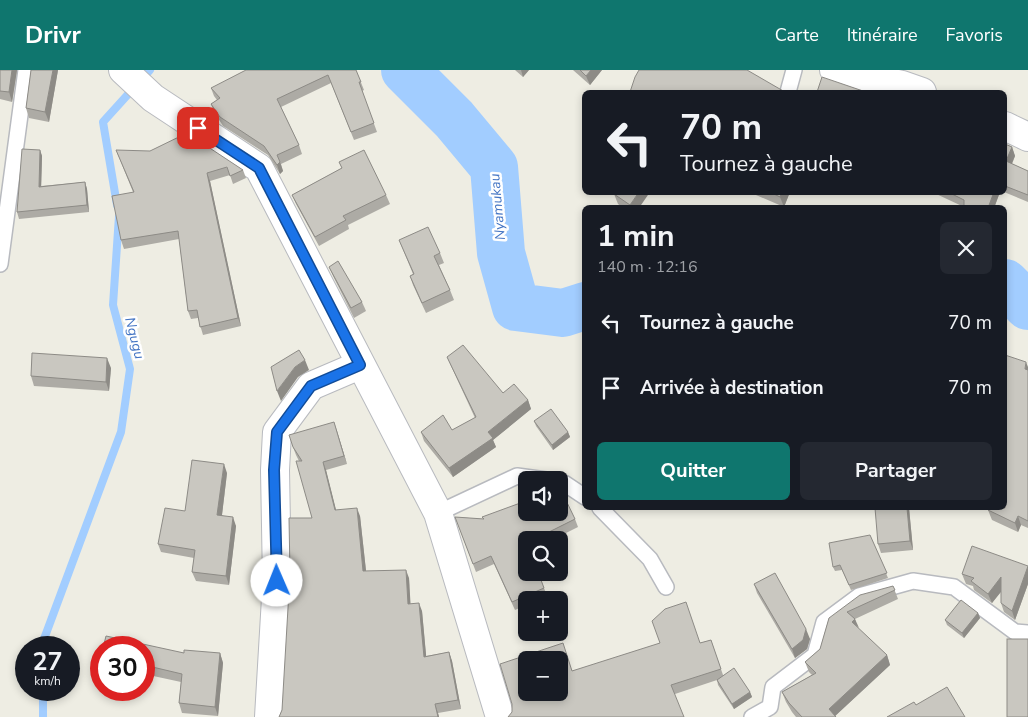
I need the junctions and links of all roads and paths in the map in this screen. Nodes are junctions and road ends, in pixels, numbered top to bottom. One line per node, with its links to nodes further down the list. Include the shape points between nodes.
1 (26, 70): 9 (lane)
2 (794, 70): 5 (lane)
3 (848, 71): 6 (street)
4 (125, 72): 10 (street, via 153,98 259,168)
5 (789, 90)
6 (916, 90)
7 (1007, 127): 8 (street)
8 (1028, 137)
9 (0, 264)
10 (360, 365): 15 (street); 18 (street, via 311,386 277,432 274,470 277,581)
11 (518, 476): 15 (lane)
12 (568, 485): 13 (lane)
13 (582, 495)
14 (602, 510): 16 (lane, via 650,558)
15 (438, 513): 19 (street)
16 (666, 587)
17 (1028, 633): 20 (lane, via 1016,632 954,587 914,581 859,596 824,622 815,655 773,688 770,707)
18 (269, 717)
19 (500, 717)
20 (752, 717)

